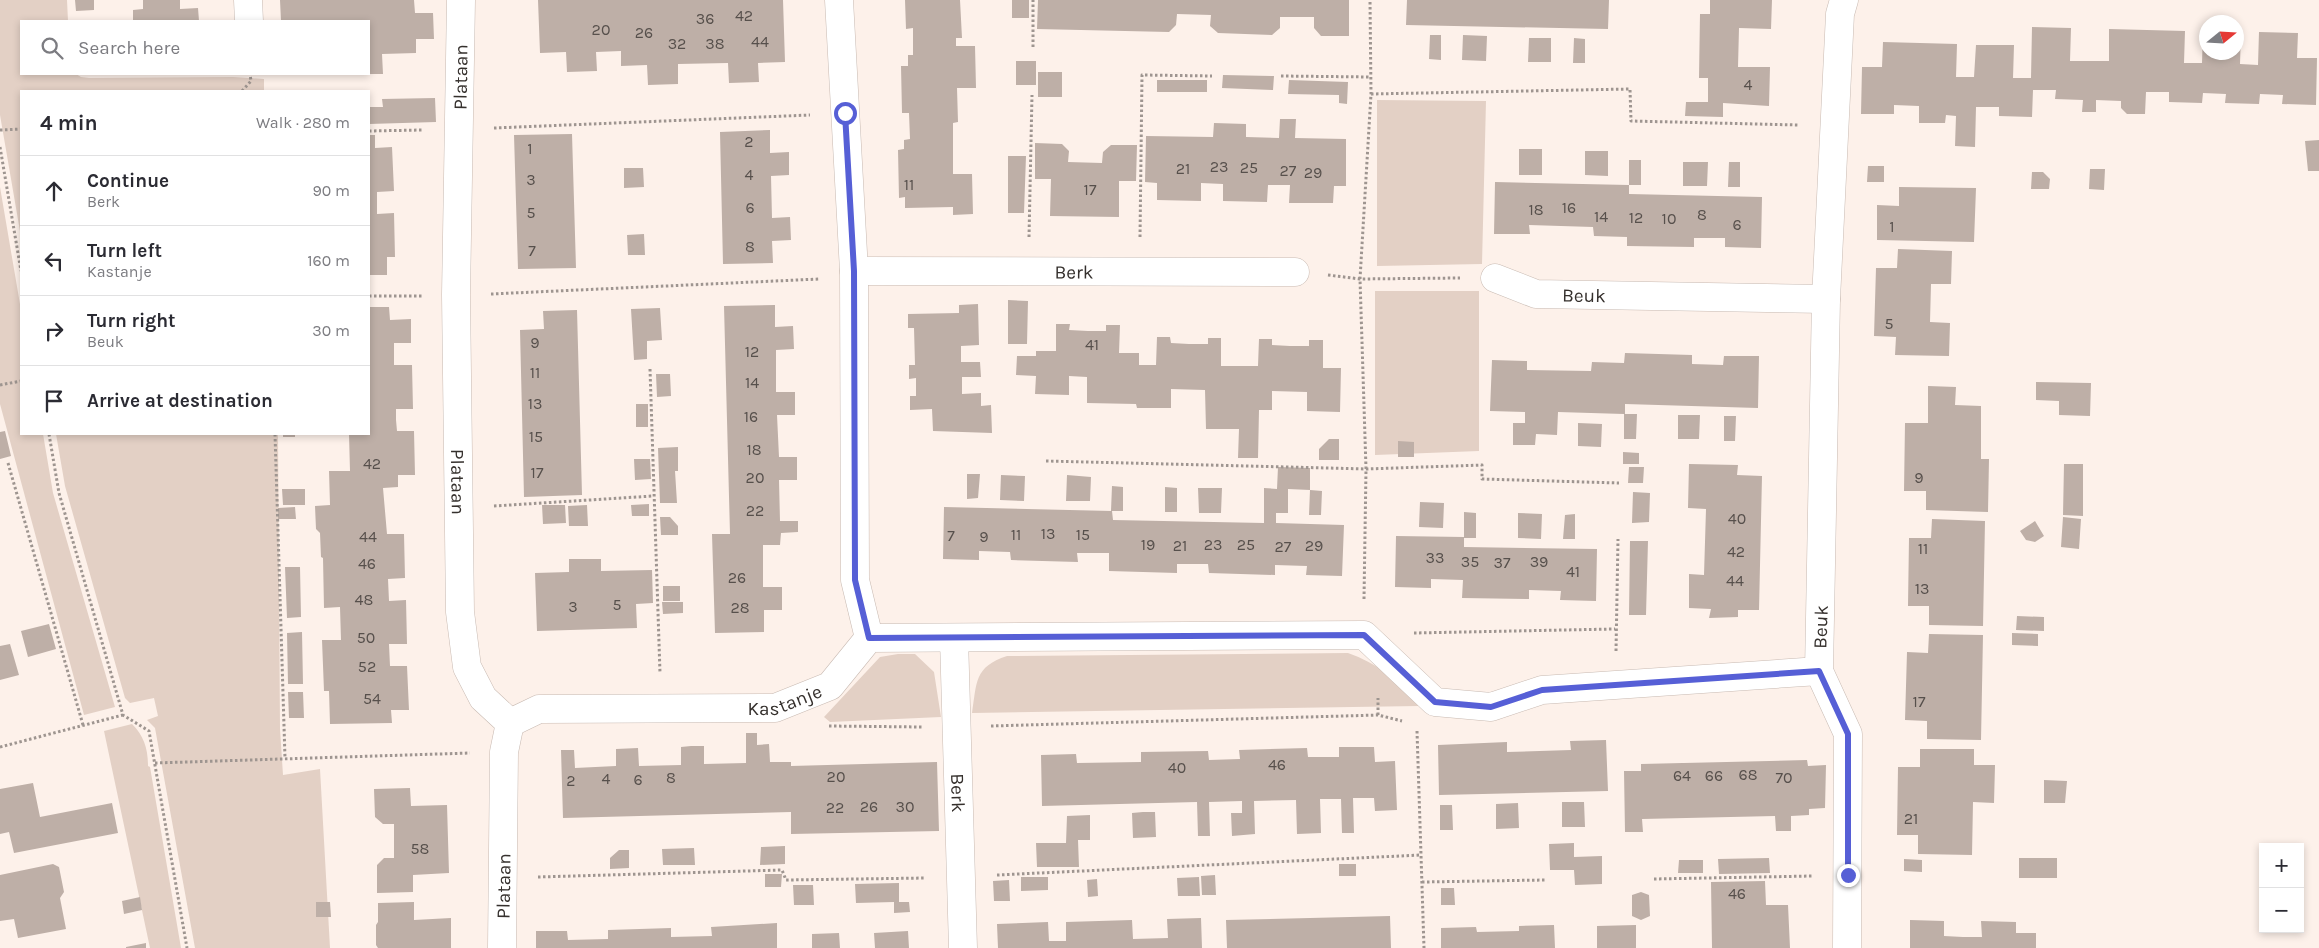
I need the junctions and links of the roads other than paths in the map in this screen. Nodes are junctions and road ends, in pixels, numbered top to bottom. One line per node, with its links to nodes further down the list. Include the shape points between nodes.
1 (248, 0): 5 (street)
2 (461, 0): 13 (street, Plataan, via 456,296 460,612 467,667 483,698)
3 (839, 0): 6 (street)
4 (1844, 0): 9 (street, Beuk, via 1840,14)
5 (249, 20)
6 (854, 271): 7 (street, Berk); 10 (street, via 855,580)
7 (1295, 272)
8 (1495, 278): 9 (street, Beuk, via 1536,294)
9 (1826, 299): 12 (street, Beuk)
10 (869, 638): 11 (street); 13 (street, Kastanje, via 830,686 775,708 539,709)
11 (954, 638): 12 (street, via 1364,635 1435,702 1491,707 1542,690); 15 (street, Berk)
12 (1819, 671): 16 (street, Beuk, via 1848,734)
13 (510, 723): 14 (street, Plataan, via 504,752)
14 (502, 948)
15 (963, 948)
16 (1847, 948)

